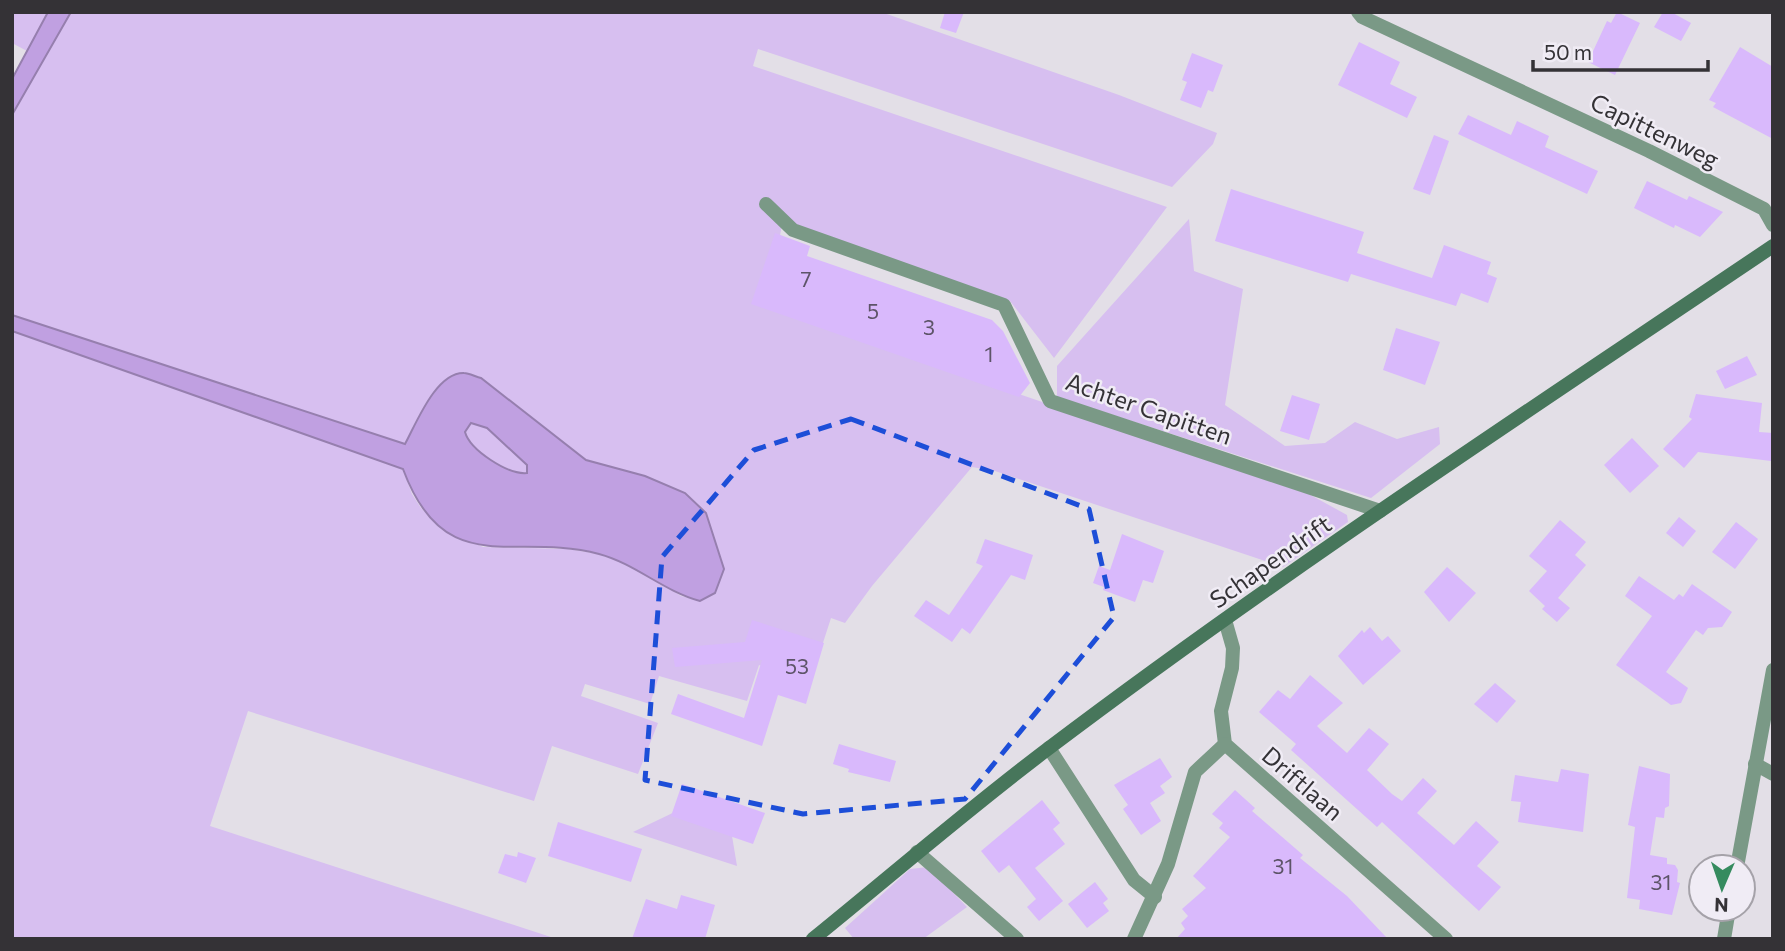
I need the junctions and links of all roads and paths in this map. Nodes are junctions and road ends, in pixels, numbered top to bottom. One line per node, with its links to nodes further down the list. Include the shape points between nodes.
1 (1358, 12): 3 (street, Capittenweg, via 1764,209)
2 (766, 204): 5 (street, Achter Capitten, via 793,230 1004,305 1050,401)
3 (1773, 225)
4 (1773, 246): 5 (street, Schapendrift)
5 (1380, 511): 6 (street, Schapendrift)
6 (1225, 621): 8 (street, Driftlaan, via 1233,648 1222,711); 9 (street, Schapendrift)
7 (1773, 670): 10 (street)
8 (1225, 744): 14 (street, via 1195,772); 18 (street, Driftlaan)
9 (1049, 748): 12 (street, Schapendrift); 14 (street, via 1134,880)
10 (1755, 764): 11 (street); 13 (street)
11 (1773, 774)
12 (917, 852): 15 (street, Schapendrift); 16 (street)
13 (1739, 853)
14 (1155, 897): 17 (street)
15 (813, 939)
16 (1017, 939)
17 (1134, 939)
18 (1446, 939)

